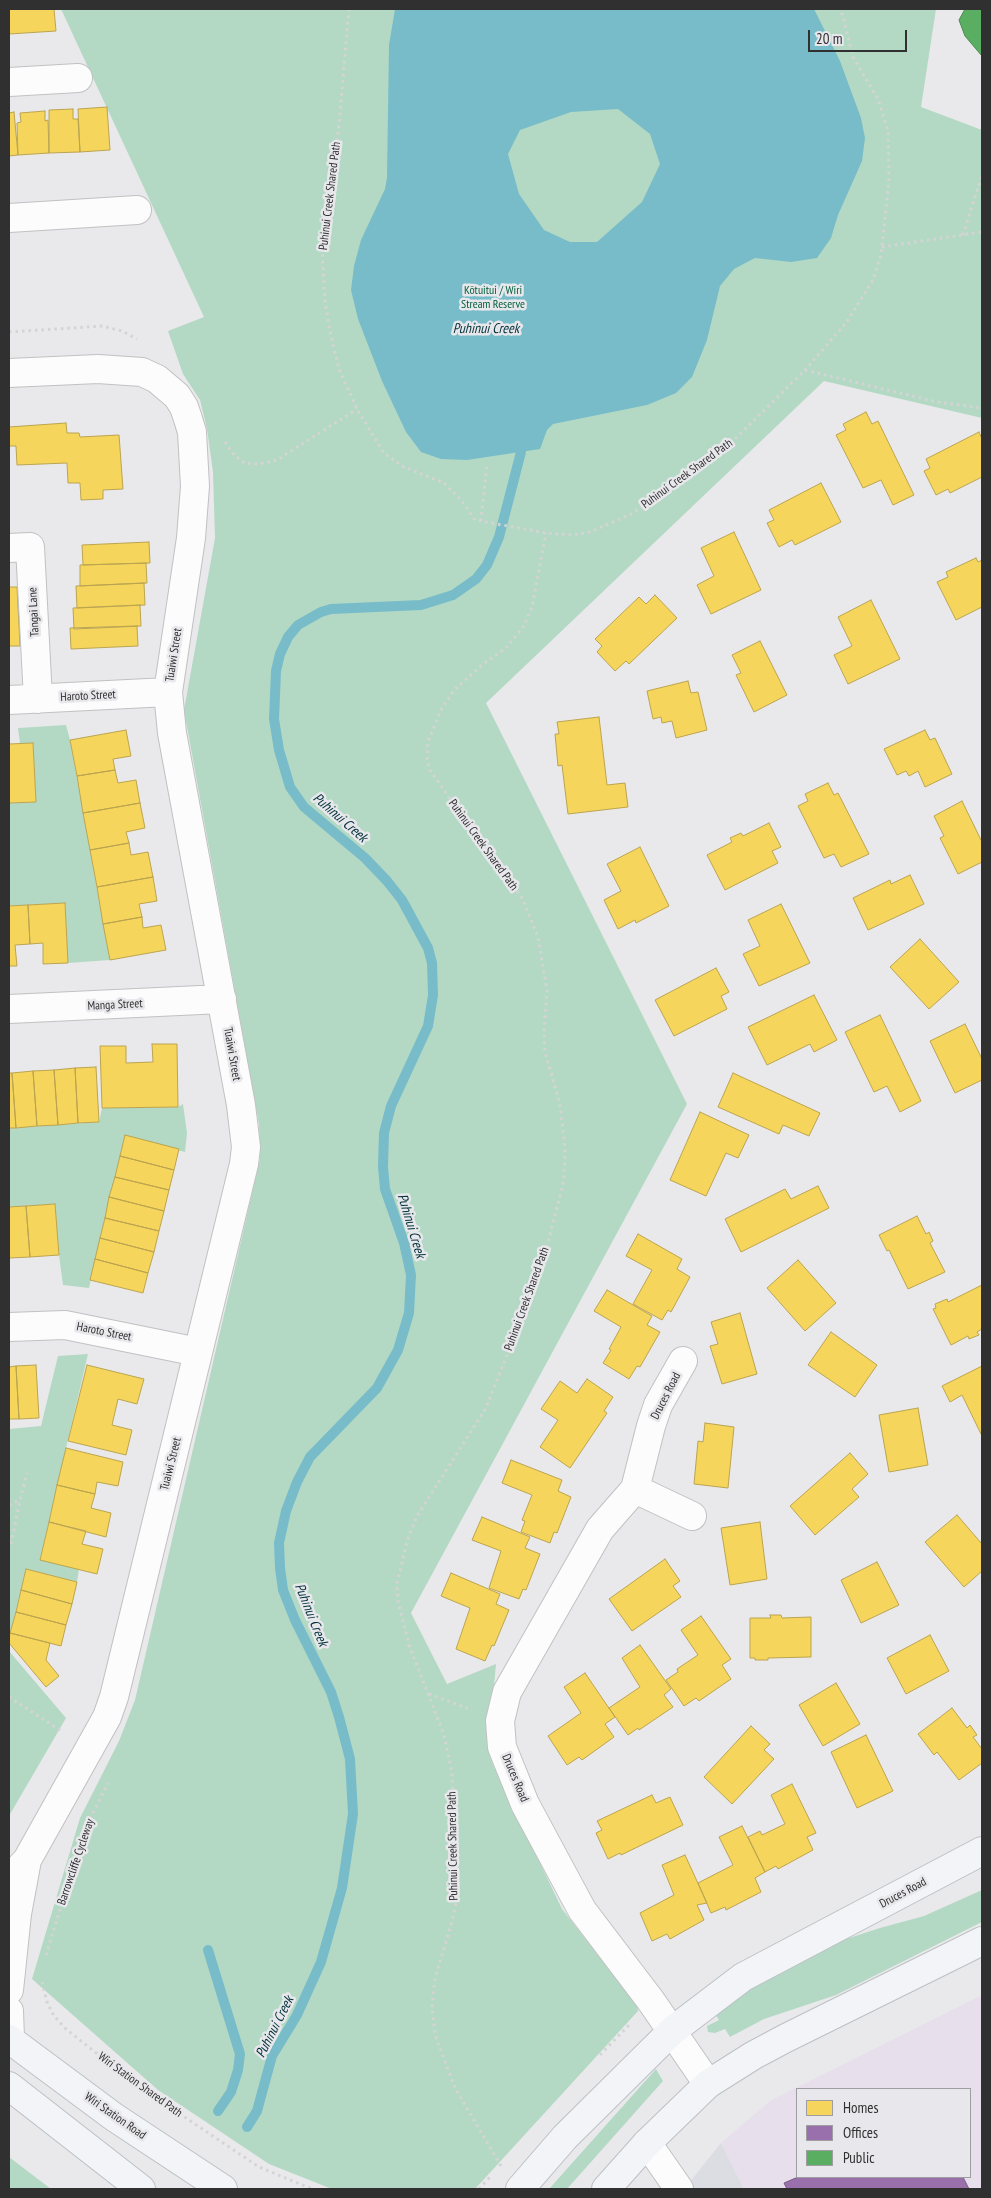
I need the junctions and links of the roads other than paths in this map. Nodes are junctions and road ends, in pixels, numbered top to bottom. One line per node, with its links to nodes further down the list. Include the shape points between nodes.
1 (78, 78): 2 (street)
2 (9, 82)
3 (137, 210): 4 (street)
4 (9, 218)
5 (9, 373): 7 (street, Tuaiwi Street, via 98,369 142,372 168,387 184,407 192,432 195,486 191,538)
6 (9, 548): 8 (street, Tangai Lane, via 30,547)
7 (168, 692): 8 (street, Haroto Street); 10 (street, Tuaiwi Street, via 172,733)
8 (38, 699): 9 (street, Haroto Street)
9 (9, 700)
10 (222, 1000): 11 (street, Manga Street); 13 (street, Tuaiwi Street, via 246,1148)
11 (9, 1009)
12 (9, 1327): 13 (street, Haroto Street, via 66,1325)
13 (198, 1352): 18 (street, Tuaiwi Street, via 114,1697 107,1717)
14 (684, 1361): 15 (street, Druces Road, via 658,1405)
15 (634, 1489): 16 (street); 23 (street, Druces Road, via 600,1529 507,1692 500,1721 502,1747 526,1804 582,1910)
16 (692, 1516)
17 (982, 1851): 23 (main road, Druces Road, via 743,1977)
18 (27, 1860): 19 (street, Tuaiwi Street); 21 (street, Tuaiwi Street)
19 (9, 1879)
20 (982, 1940): 25 (main road, via 786,2038)
21 (9, 1990)
22 (9, 2010): 24 (street)
23 (672, 2031): 25 (street, Druces Road); 28 (main road, Druces Road, via 572,2130)
24 (9, 2039): 30 (main road, Wiri Station Road, via 114,2117)
25 (708, 2084): 27 (main road)
26 (9, 2086): 29 (main road)
27 (648, 2143): 31 (main road); 32 (street)
28 (513, 2181)
29 (141, 2189)
30 (223, 2189)
31 (606, 2189)
32 (679, 2189)

